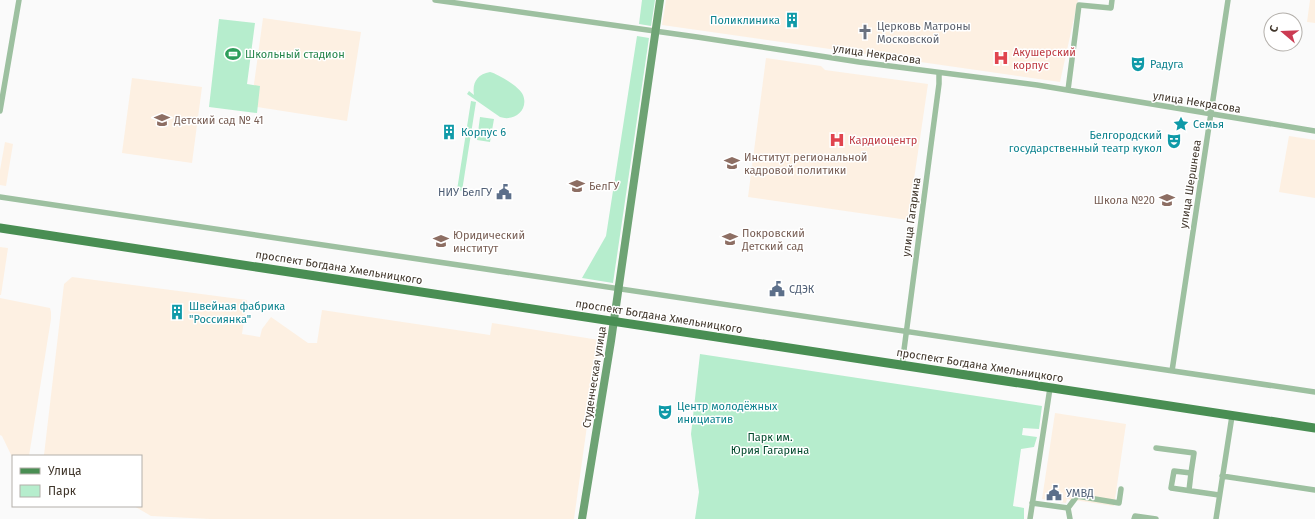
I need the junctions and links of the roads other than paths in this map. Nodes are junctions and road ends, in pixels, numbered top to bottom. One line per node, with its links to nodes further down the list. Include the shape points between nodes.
1 (19, 0): 9 (street)
2 (435, 0): 6 (street, улица Некрасова)
3 (660, 0): 6 (main road, Студенческая улица)
4 (1112, 0): 8 (street, via 1111,8 1079,5)
5 (1228, 0): 10 (street, улица Шершнева)
6 (655, 31): 7 (street, улица Некрасова); 14 (main road, Студенческая улица)
7 (939, 73): 8 (street, улица Некрасова); 16 (street, улица Гагарина)
8 (1068, 90): 10 (street, улица Некрасова)
9 (0, 111)
10 (1211, 114): 11 (street, улица Некрасова); 18 (street, улица Шершнева)
11 (1315, 131)
12 (0, 197): 14 (street)
13 (0, 228): 15 (main road, проспект Богдана Хмельницкого)
14 (618, 288): 15 (main road, Студенческая улица); 16 (street)
15 (614, 321): 17 (main road, проспект Богдана Хмельницкого); 32 (main road, Студенческая улица)
16 (906, 331): 17 (street, улица Гагарина); 18 (street)
17 (902, 365): 19 (main road, проспект Богдана Хмельницкого)
18 (1172, 371): 20 (street)
19 (1050, 388): 21 (main road, проспект Богдана Хмельницкого); 30 (street)
20 (1315, 392)
21 (1232, 416): 22 (main road, проспект Богдана Хмельницкого); 25 (street)
22 (1315, 428)
23 (1156, 448): 24 (street, via 1194,453)
24 (1191, 473): 27 (street); 27 (street, via 1174,471 1171,488)
25 (1222, 476): 28 (street); 29 (street)
26 (1121, 489): 31 (street, via 1119,503 1077,496)
27 (1189, 490): 29 (street)
28 (1315, 490)
29 (1219, 495): 37 (street)
30 (1032, 503): 31 (street); 33 (street)
31 (1068, 508): 34 (street)
32 (582, 519)
33 (1030, 519)
34 (1070, 519)
35 (1134, 519): 36 (street, via 1135,516)
36 (1156, 519)
37 (1216, 519)

